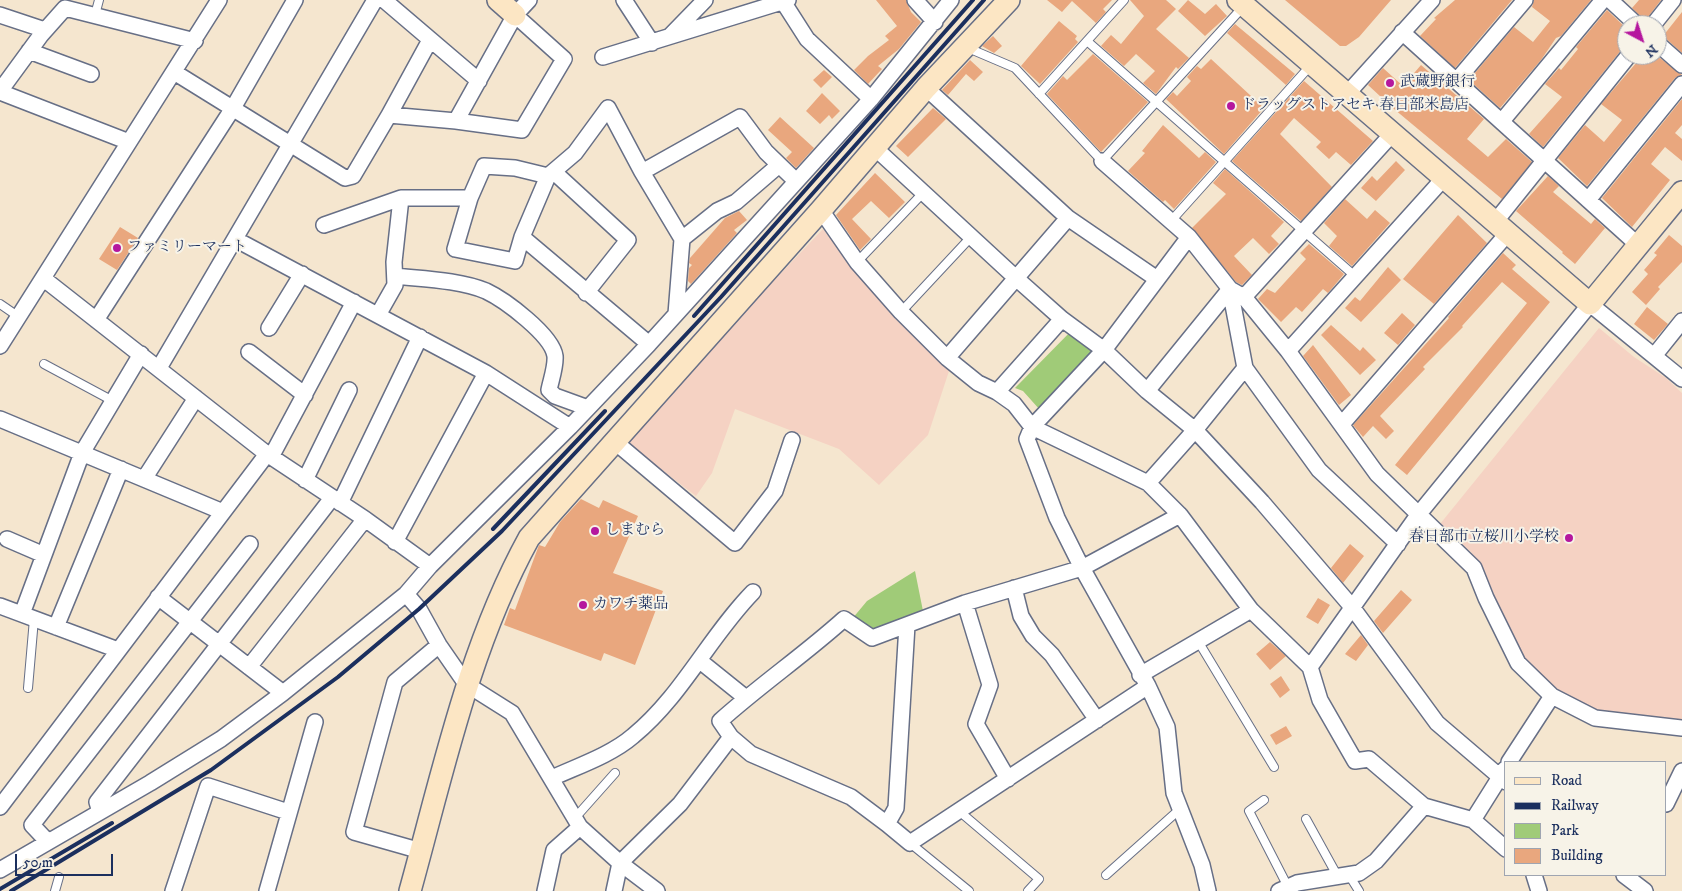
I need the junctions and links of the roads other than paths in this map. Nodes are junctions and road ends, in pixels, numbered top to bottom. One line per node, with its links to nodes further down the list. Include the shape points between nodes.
1 (99, 0): 23 (lane)
2 (219, 0): 31 (street)
3 (295, 0): 52 (street)
4 (375, 0): 58 (street)
5 (384, 0): 30 (street)
6 (498, 0): 21 (street)
7 (704, 0): 29 (street)
8 (915, 0): 26 (street)
9 (951, 0): 26 (street)
10 (1010, 0): 34 (street)
11 (1124, 0): 32 (lane)
12 (1432, 0): 28 (street)
13 (1525, 0): 43 (street)
14 (1603, 0): 55 (street)
15 (1610, 0): 24 (street)
16 (1673, 0): 25 (street)
17 (784, 1): 29 (street); 50 (street, via 807,39)
18 (628, 2): 33 (street)
19 (1241, 3): 38 (street); 51 (lane)
20 (58, 5): 23 (street); 27 (street)
21 (522, 8): 44 (street); 54 (street, via 564,59 522,130)
22 (0, 15): 27 (street)
23 (95, 15): 31 (street)
24 (1626, 15)
25 (1661, 15)
26 (935, 22): 50 (street)
27 (45, 30): 35 (street)
28 (1402, 32): 43 (street); 49 (street)
29 (669, 37): 33 (street)
30 (430, 40): 44 (street); 53 (street)
31 (195, 41): 41 (street)
32 (1087, 41): 48 (lane); 51 (lane)
33 (652, 43): 37 (street)
34 (966, 47): 46 (street); 48 (lane, via 1015,68)
35 (29, 51): 42 (street); 47 (street)
36 (1667, 52): 40 (street)
37 (602, 57)
38 (1312, 64): 49 (street); 60 (lane)
39 (1621, 65): 61 (street)
40 (1682, 65)
41 (174, 72): 52 (street); 57 (street)
42 (91, 74)
43 (1457, 80): 55 (street)
44 (479, 81): 54 (street)
45 (1682, 84): 72 (street)
46 (926, 88): 59 (street); 74 (street)
47 (0, 92): 57 (street)
48 (1039, 94): 62 (lane)
49 (1347, 94): 56 (street)
50 (871, 99): 67 (street)
51 (1157, 101): 60 (lane); 62 (lane)
52 (233, 108): 58 (street); 103 (street)
53 (389, 115): 54 (street); 58 (street, via 353,176 345,178)
54 (456, 121)
55 (1502, 121): 61 (street)
56 (1392, 133): 66 (street); 78 (street)
57 (129, 142): 90 (street)
58 (291, 143): 82 (street)
59 (875, 148): 69 (street); 73 (street)
60 (1224, 160): 75 (lane); 78 (lane)
61 (1546, 160): 72 (street); 77 (street)
62 (1102, 161): 75 (street)
63 (780, 165): 64 (street, via 740,117); 67 (street); 83 (street, via 736,202 717,211)
64 (642, 172): 65 (street, via 608,108 575,154); 83 (street)
65 (551, 174): 71 (street, via 484,166); 79 (street); 93 (street, via 628,240)
66 (1444, 178): 77 (street); 88 (street)
67 (796, 181): 100 (street)
68 (1682, 192): 84 (street)
69 (923, 193): 80 (street); 85 (lane)
70 (401, 198): 71 (street); 76 (street); 87 (street)
71 (470, 198): 79 (street, via 455,249 515,261)
72 (1588, 200): 84 (street)
73 (821, 210): 85 (street); 133 (street)
74 (1068, 218): 89 (street); 91 (street)
75 (1171, 221): 81 (street)
76 (324, 225)
77 (1501, 227): 97 (street); 128 (street)
78 (1303, 230): 88 (lane); 94 (street)
79 (522, 237): 93 (street)
80 (971, 237): 89 (street); 98 (lane)
81 (1189, 237): 91 (street); 92 (street)
82 (235, 238): 86 (street); 116 (street)
83 (682, 239): 100 (street)
84 (1638, 245): 97 (street)
85 (857, 262): 98 (street)
86 (302, 274): 95 (street); 105 (street)
87 (395, 276): 99 (street, via 395,285); 126 (street, via 438,280 486,291 533,324 551,345 555,357 549,390 555,396)
88 (1356, 277): 110 (street)
89 (1016, 278): 102 (street); 114 (street)
90 (44, 279): 101 (street); 103 (street)
91 (1157, 279): 109 (street)
92 (1230, 289): 94 (street); 117 (street); 121 (street)
93 (586, 293): 107 (street)
94 (1244, 297): 110 (street)
95 (354, 302): 99 (street); 123 (street)
96 (0, 304): 101 (lane)
97 (1590, 304): 113 (street); 143 (street)
98 (901, 312): 114 (street)
99 (378, 314): 106 (street)
100 (676, 314): 107 (street)
101 (19, 317): 108 (street)
102 (1062, 319): 109 (street); 122 (street)
103 (96, 320): 112 (street)
104 (1682, 321): 113 (street)
105 (269, 328)
106 (420, 337): 118 (street); 140 (street)
107 (649, 344): 126 (street)
108 (0, 346)
109 (1104, 350): 121 (street); 130 (street)
110 (1288, 351): 128 (street)
111 (249, 352): 123 (street)
112 (141, 354): 116 (street); 125 (street)
113 (1654, 356): 119 (street)
114 (947, 358): 122 (street, via 978,383)
115 (44, 364): 125 (lane)
116 (159, 368): 124 (street)
117 (1245, 368): 131 (street); 148 (street, via 1319,470)
118 (486, 372): 129 (street); 146 (street)
119 (1682, 379)
120 (349, 390): 138 (street)
121 (1147, 390): 131 (street)
122 (997, 392): 130 (street, via 1014,404)
123 (305, 395): 135 (street)
124 (196, 398): 135 (street); 137 (street)
125 (113, 401): 134 (street)
126 (588, 408): 129 (street)
127 (0, 419): 134 (street)
128 (1342, 424): 143 (street, via 1377,474)
129 (570, 427): 150 (street)
130 (1032, 427): 139 (street); 151 (street, via 1027,440 1057,518)
131 (1195, 430): 139 (street); 158 (street)
132 (792, 440): 133 (street, via 775,491 735,543)
133 (614, 441): 172 (street, via 529,538)
134 (82, 453): 136 (street); 149 (street)
135 (269, 456): 138 (street); 141 (street)
136 (121, 469): 137 (street); 163 (street)
137 (144, 479): 141 (street)
138 (305, 480): 140 (street)
139 (1148, 483): 142 (street)
140 (336, 501): 144 (street); 165 (street)
141 (223, 512): 155 (street)
142 (1180, 515): 151 (street); 159 (street)
143 (1418, 515): 148 (street); 175 (street, via 1474,568 1518,663)
144 (365, 520): 146 (street); 169 (street)
145 (7, 539): 149 (street)
146 (395, 542): 150 (street)
147 (250, 544): 161 (street)
148 (1398, 544): 158 (street)
149 (44, 555): 160 (street)
150 (430, 566): 154 (street)
151 (1082, 568): 152 (street); 171 (street)
152 (1014, 588): 156 (street); 177 (street, via 1021,616 1033,636 1052,655)
153 (753, 592): 168 (street, via 732,614)
154 (406, 594): 166 (street, via 419,609); 174 (street)
155 (158, 597): 161 (street); 167 (street)
156 (964, 603): 162 (street); 187 (street, via 990,685 976,724)
157 (0, 606): 160 (street)
158 (1352, 607): 170 (street); 185 (street, via 1437,723)
159 (1252, 610): 164 (street); 170 (street)
160 (28, 616): 163 (street); 173 (lane)
161 (191, 623): 165 (street); 200 (street, via 32,825)
162 (907, 625): 176 (street, via 872,638 844,619); 199 (street, via 896,808)
163 (56, 627): 167 (street)
164 (1198, 641): 171 (street); 182 (lane)
165 (220, 644): 169 (street); 194 (street, via 97,802)
166 (439, 644): 172 (street); 203 (street, via 395,682 354,832)
167 (118, 650): 191 (street)
168 (700, 661): 176 (street); 186 (street, via 657,714 632,737)
169 (249, 667): 174 (street)
170 (1310, 667): 190 (street, via 1320,700 1355,761 1369,759)
171 (1144, 681): 177 (street); 192 (street, via 1167,726 1174,793)
172 (466, 684): 186 (street, via 512,713); 203 (street)
173 (28, 688)
174 (283, 693): 194 (street, via 220,739)
175 (1552, 696): 179 (street, via 1595,718); 181 (street)
176 (746, 698): 180 (street, via 720,721)
177 (1097, 720): 187 (street)
178 (315, 722): 195 (street)
179 (1682, 728)
180 (731, 737): 199 (street, via 751,754 850,797); 204 (street, via 680,804)
181 (1510, 761)
182 (1274, 767)
183 (1682, 770): 189 (street)
184 (615, 773): 198 (lane)
185 (1504, 775): 197 (street)
186 (552, 778): 198 (street)
187 (1008, 779): 193 (street)
188 (1264, 800): 211 (lane, via 1249,811)
189 (1667, 802)
190 (1424, 806): 197 (street); 207 (street, via 1376,861 1359,873)
191 (0, 808)
192 (1180, 809): 206 (lane); 221 (street, via 1202,865)
193 (960, 811): 201 (street); 220 (lane, via 1039,879)
194 (100, 812): 200 (street)
195 (288, 812): 213 (street, via 208,786); 214 (street)
196 (1306, 819): 207 (lane)
197 (1473, 820): 202 (street)
198 (578, 823): 204 (street); 216 (street, via 554,850)
199 (887, 824): 201 (street)
200 (48, 842): 205 (street)
201 (910, 843): 219 (lane)
202 (1504, 847)
203 (421, 851): 215 (street)
204 (620, 863): 217 (street); 218 (street)
205 (0, 870)
206 (1106, 874)
207 (1344, 876): 211 (street, via 1297,883); 222 (lane)
208 (1534, 876): 223 (street)
209 (1628, 876): 224 (street)
210 (59, 877): 212 (lane)
211 (1283, 889)
212 (55, 891)
213 (173, 891)
214 (268, 891)
215 (410, 891)
216 (545, 891)
217 (614, 891)
218 (657, 891)
219 (969, 891)
220 (1028, 891)
221 (1208, 891)
222 (1359, 891)
223 (1540, 891)
224 (1645, 891)

